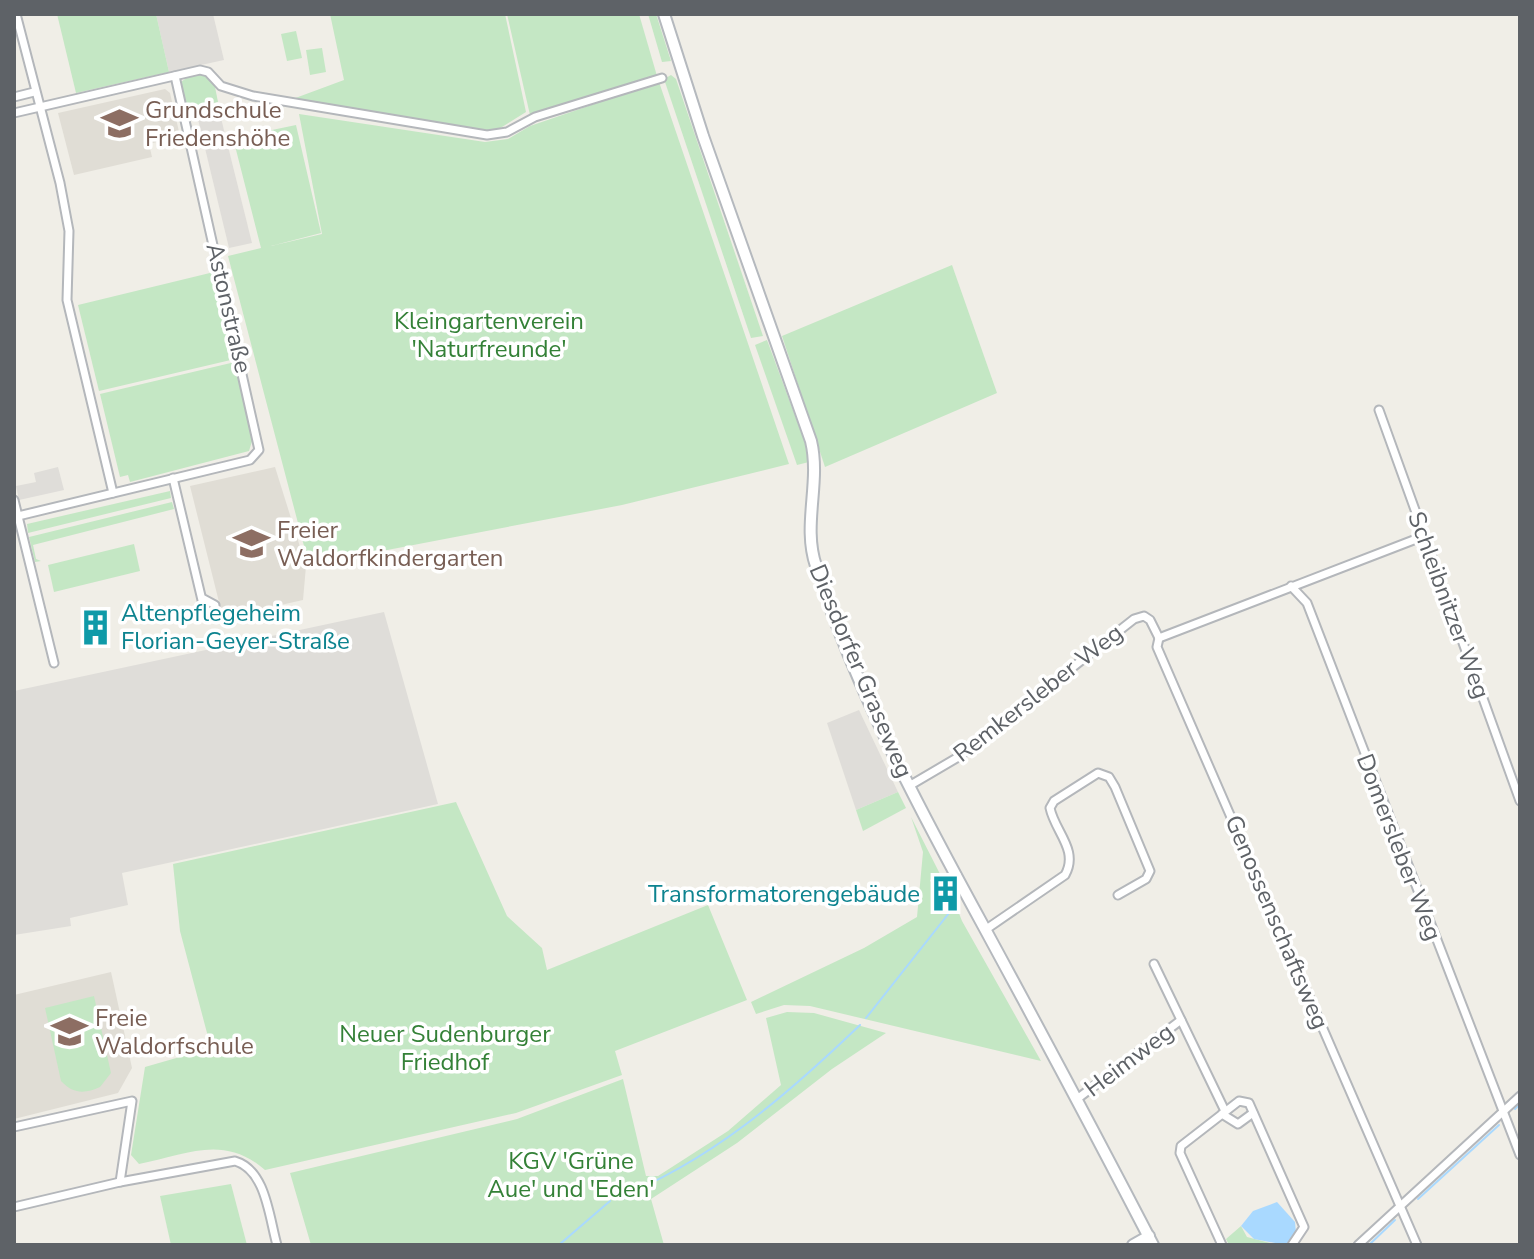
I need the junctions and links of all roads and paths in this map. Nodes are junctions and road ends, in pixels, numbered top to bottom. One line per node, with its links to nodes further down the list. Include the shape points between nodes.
1 (16, 14): 5 (street)
2 (664, 14): 19 (main road, Diesdorfer Graseweg, via 811,441 816,472 810,532 815,566)
3 (175, 76): 4 (street, via 204,70 221,86 253,96 487,135); 7 (street); 10 (street, Astonstraße, via 260,443 250,460)
4 (662, 78)
5 (34, 92): 6 (street); 7 (street)
6 (14, 97)
7 (42, 107): 8 (street); 11 (street, via 69,231 67,300)
8 (14, 113)
9 (1379, 410): 14 (street, Schleibnitzer Weg)
10 (173, 478): 11 (street, Astonstraße); 16 (street)
11 (113, 493): 13 (street, Astonstraße)
12 (14, 500): 13 (street)
13 (16, 516): 18 (street)
14 (1424, 536): 15 (street); 20 (street, Schleibnitzer Weg)
15 (1291, 586): 17 (street); 27 (street, Domersleber Weg, via 1307,603)
16 (202, 598)
17 (1159, 638): 19 (street, Remkersleber Weg, via 1150,620 1134,619 960,756); 33 (street, Genossenschaftsweg, via 1157,647)
18 (54, 663)
19 (909, 786): 22 (main road, Diesdorfer Graseweg)
20 (1520, 801)
21 (1118, 895): 22 (street, via 1150,871 1115,787 1098,773 1050,808 1070,852 1065,875)
22 (985, 930): 26 (main road, Diesdorfer Graseweg)
23 (1154, 964): 24 (street)
24 (1181, 1020): 26 (street, Heimweg); 28 (street)
25 (1520, 1096): 27 (street)
26 (1077, 1099): 35 (main road, Diesdorfer Graseweg)
27 (1504, 1111): 31 (street, Domersleber Weg); 33 (street)
28 (1223, 1112): 29 (street, via 1238,1124); 29 (street, via 1239,1101 1249,1103); 38 (street, via 1181,1146 1180,1153)
29 (1253, 1113): 39 (street, via 1304,1227)
30 (14, 1127): 32 (street, via 132,1101)
31 (1520, 1155)
32 (120, 1182): 34 (street); 36 (street, via 228,1161 244,1164 256,1176)
33 (1401, 1206): 40 (street); 41 (street, Genossenschaftsweg)
34 (14, 1207)
35 (1151, 1241): 37 (main road)
36 (277, 1245)
37 (1133, 1245)
38 (1222, 1245)
39 (1292, 1245)
40 (1358, 1245)
41 (1417, 1245)

